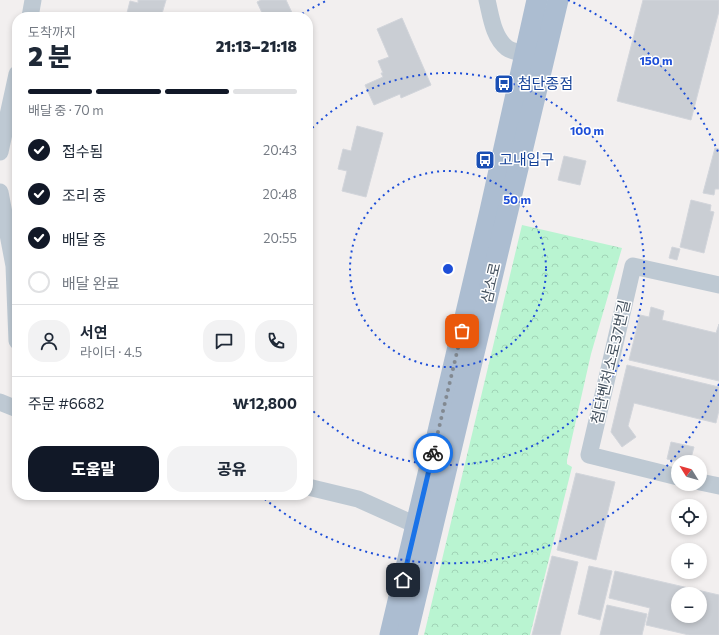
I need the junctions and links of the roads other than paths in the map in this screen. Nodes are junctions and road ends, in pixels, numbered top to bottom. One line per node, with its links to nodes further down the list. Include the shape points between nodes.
1 (33, 0): 5 (street)
2 (487, 0): 6 (street, via 496,35 507,49)
3 (537, 0): 6 (main road, 삼소로)
4 (558, 0): 6 (main road, 삼소로)
5 (31, 12)
6 (535, 56): 18 (main road, 삼소로)
7 (12, 97): 8 (street)
8 (0, 152)
9 (0, 192): 10 (street)
10 (12, 255)
11 (719, 285): 14 (street, 첨단벤처소로37번길, via 633,266 589,455)
12 (0, 402): 13 (street)
13 (12, 407)
14 (671, 475)
15 (707, 483): 16 (street)
16 (719, 486)
17 (313, 488): 18 (street, via 358,500)
18 (424, 527): 19 (main road, 삼소로); 20 (main road, 삼소로)
19 (390, 635)
20 (406, 635)

